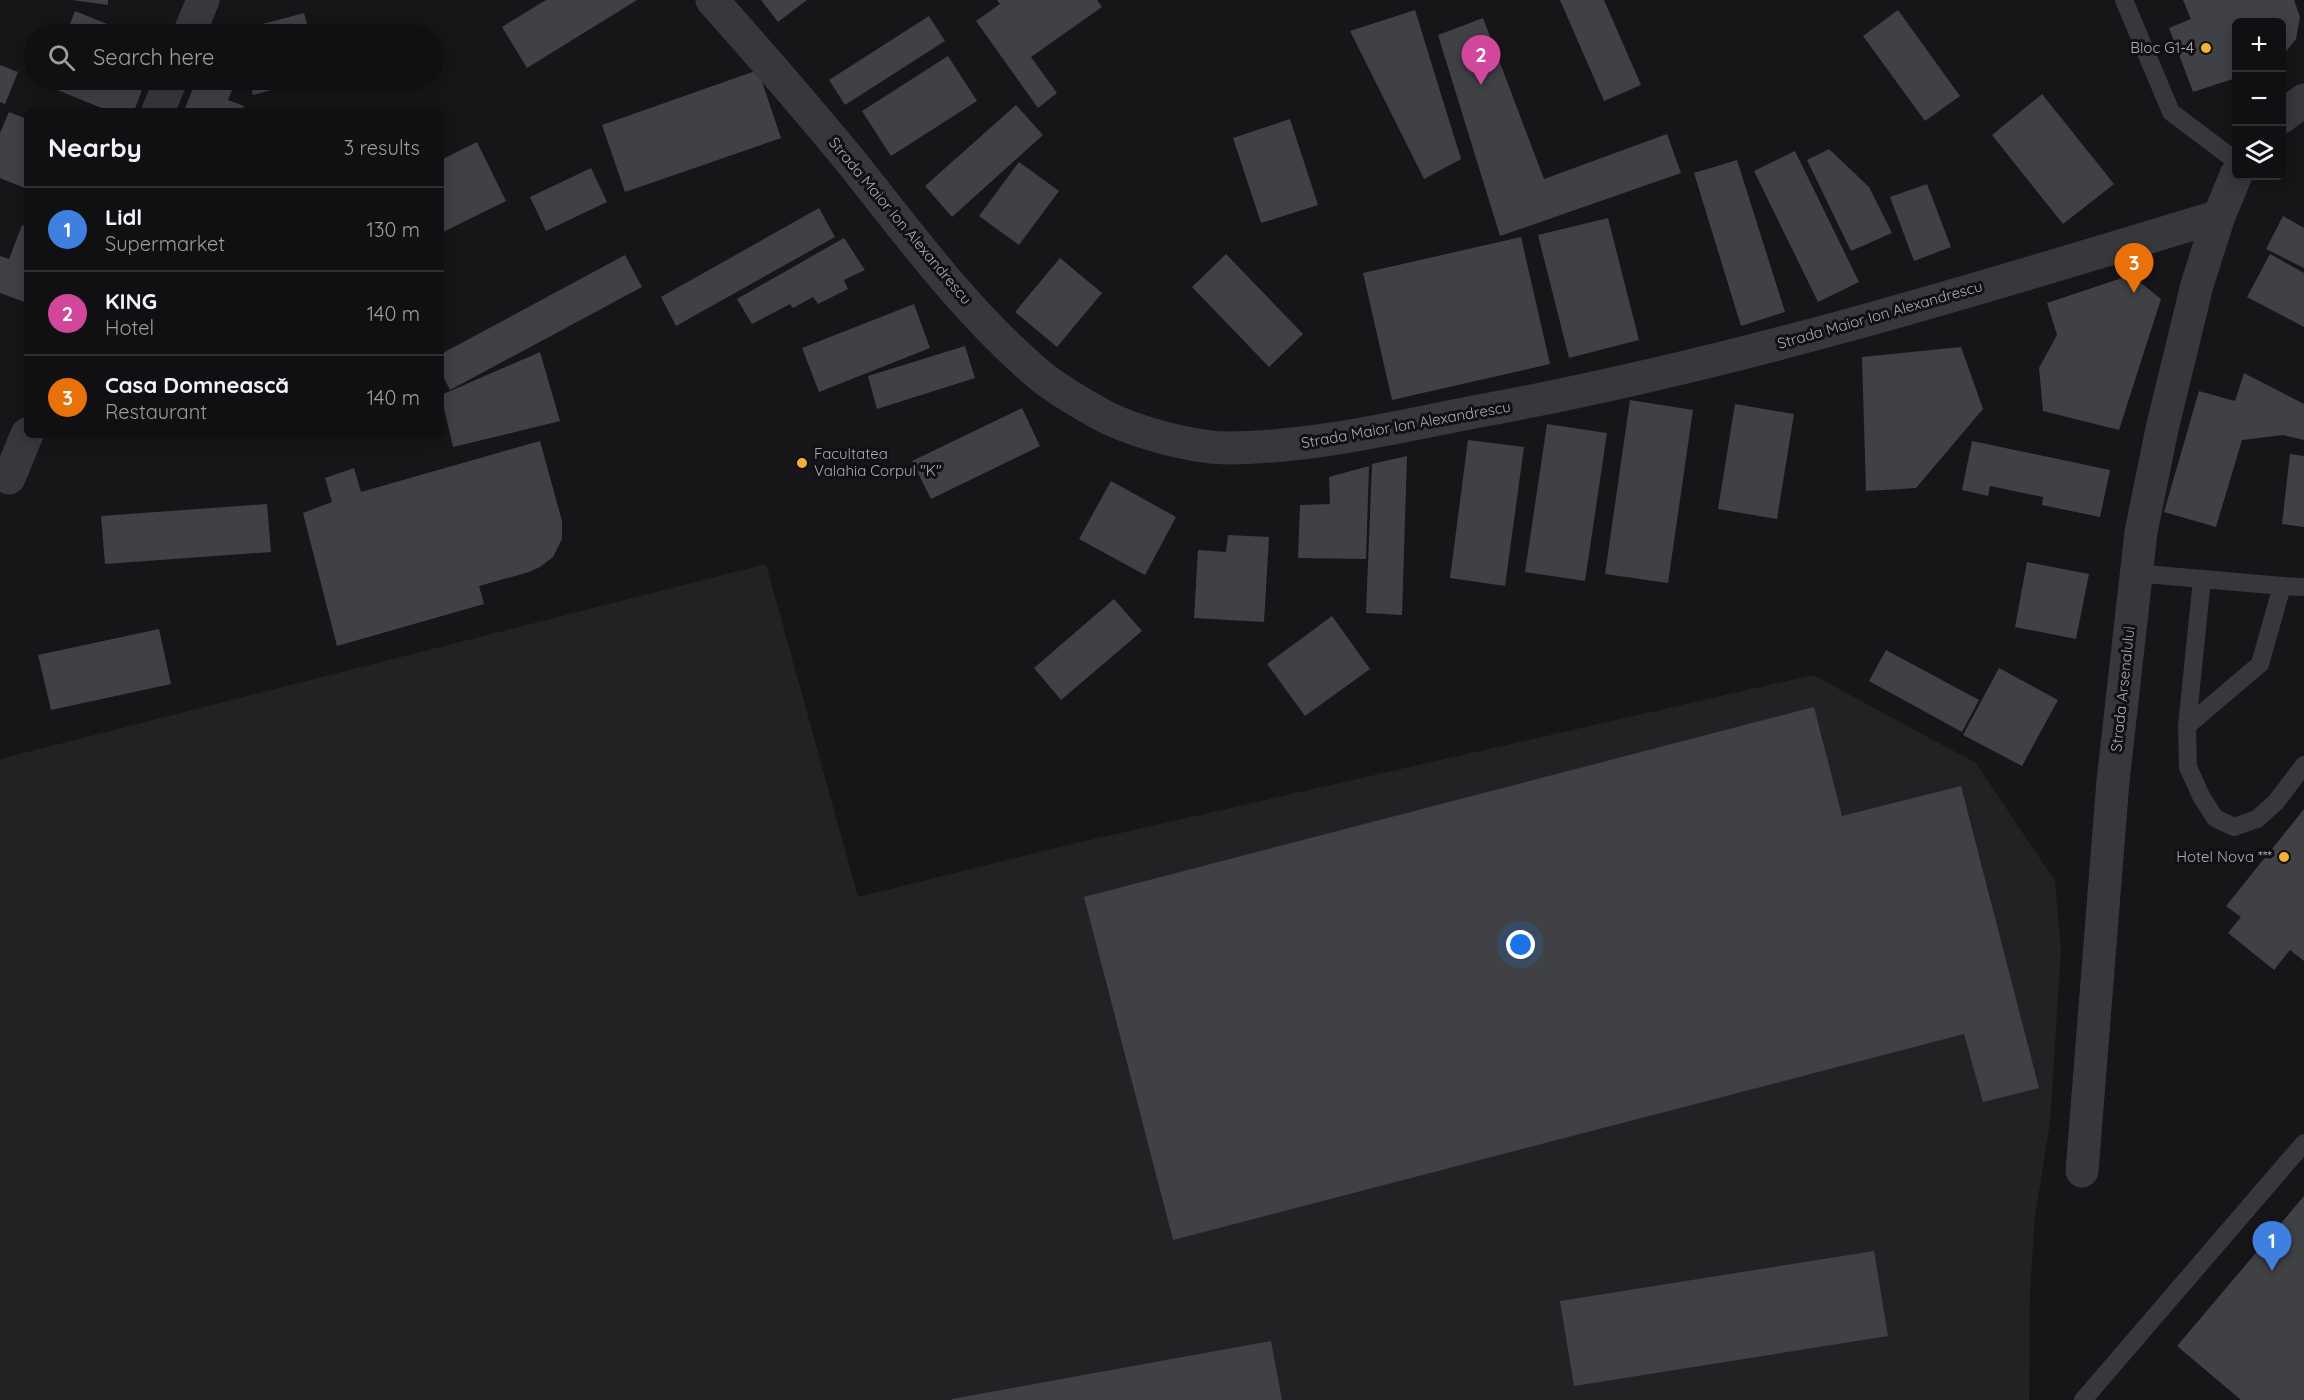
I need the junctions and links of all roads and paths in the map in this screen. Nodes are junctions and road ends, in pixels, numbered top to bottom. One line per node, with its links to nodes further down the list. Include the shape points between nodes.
1 (203, 0): 4 (street)
2 (712, 0): 11 (street, Strada Maior Ion Alexandrescu, via 805,105 943,277 1039,375 1098,414 1153,436 1221,448 1297,445 1552,398 1669,371 1804,339)
3 (2124, 0): 9 (lane, via 2172,112)
4 (193, 24)
5 (167, 90): 7 (street)
6 (2304, 100): 8 (street)
7 (159, 108)
8 (2286, 114)
9 (2232, 158)
10 (2234, 180): 11 (street)
11 (2218, 216): 14 (street, Strada Arsenalului, via 2162,429)
12 (25, 438): 13 (street)
13 (9, 478)
14 (2134, 573): 15 (lane); 21 (street, Strada Arsenalului)
15 (2202, 579): 16 (lane); 18 (lane)
16 (2282, 586): 17 (lane); 18 (lane, via 2260,664)
17 (2304, 587)
18 (2187, 726): 19 (lane, via 2188,766 2200,796 2215,818 2234,827 2263,814)
19 (2304, 765)
20 (2304, 1143): 22 (lane)
21 (2082, 1171)
22 (2083, 1400)

